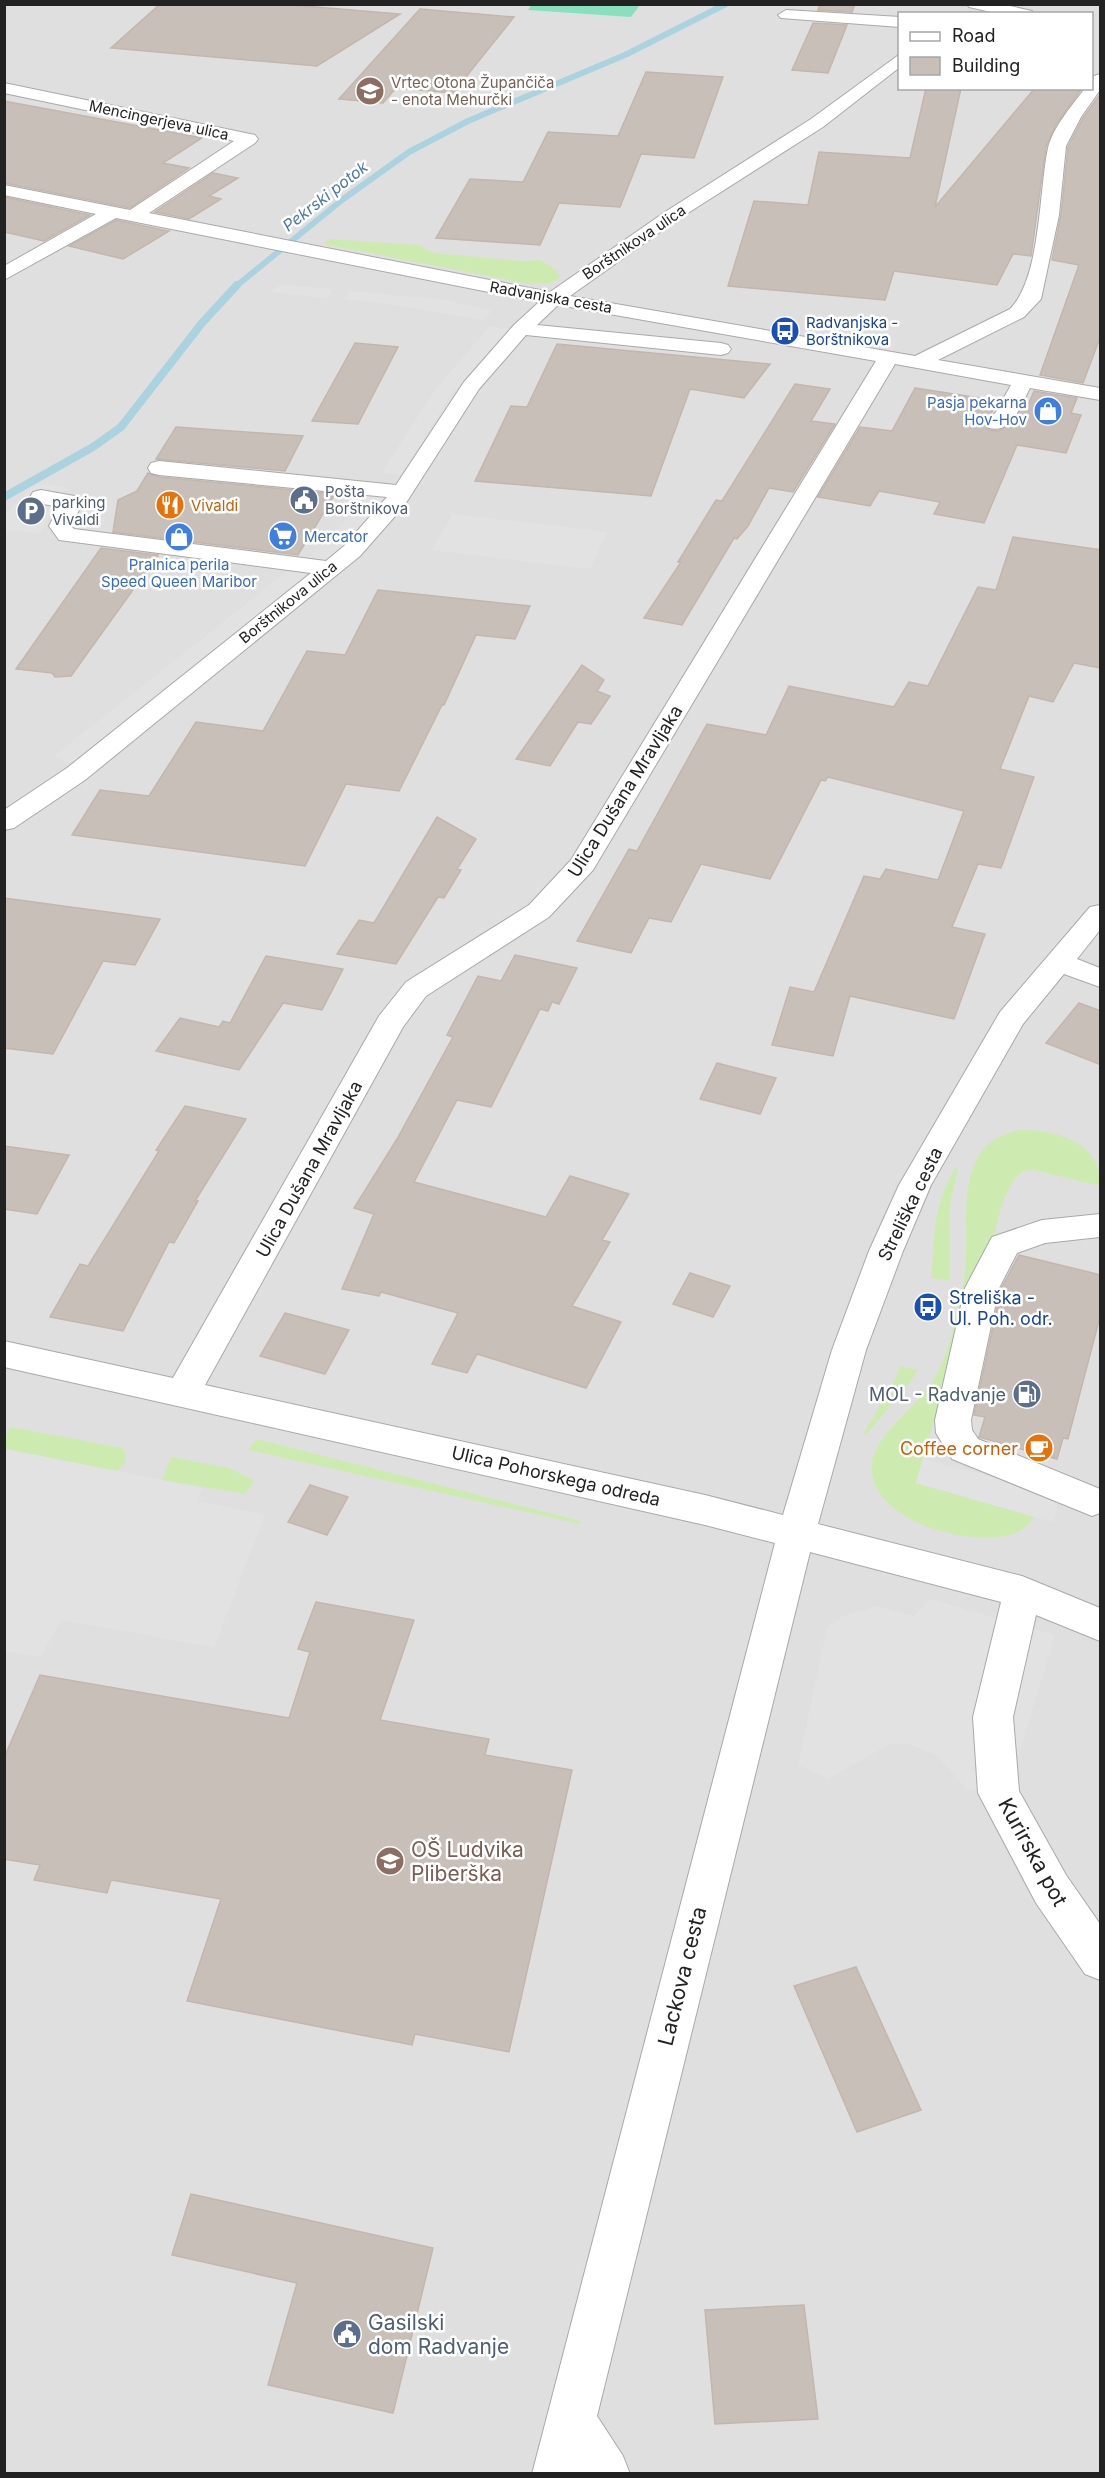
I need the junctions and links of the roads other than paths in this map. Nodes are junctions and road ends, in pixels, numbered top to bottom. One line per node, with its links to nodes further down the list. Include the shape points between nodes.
1 (974, 5): 2 (street)
2 (1014, 12)
3 (786, 15): 4 (street)
4 (898, 22)
5 (898, 61): 12 (street, Borštnikova ulica, via 817,123 671,216)
6 (1101, 78): 16 (street, via 1082,117 1056,146 1050,215 1031,298 1017,314)
7 (4, 87): 10 (street, Mencingerjeva ulica, via 249,139)
8 (4, 190): 9 (street, Radvanjska cesta)
9 (114, 211): 10 (street, Radvanjska cesta); 11 (street)
10 (134, 215): 12 (street, Radvanjska cesta)
11 (4, 274)
12 (554, 298): 13 (street, Borštnikova ulica); 15 (street, Radvanjska cesta)
13 (520, 329): 14 (street); 21 (street, Borštnikova ulica, via 471,386)
14 (721, 350)
15 (889, 357): 16 (street, Radvanjska cesta); 30 (street, Ulica Dušana Mravljaka, via 583,864 539,910 416,989 390,1023)
16 (918, 362): 17 (street, Radvanjska cesta)
17 (1024, 380): 18 (street, Radvanjska cesta); 19 (street)
18 (1101, 394)
19 (996, 424)
20 (159, 468): 21 (street)
21 (402, 492): 23 (street, Borštnikova ulica, via 374,529)
22 (41, 497): 23 (street, via 72,502 60,526 67,535)
23 (330, 568): 24 (street, Borštnikova ulica, via 76,774)
24 (4, 822)
25 (1101, 913): 26 (street, Streliška cesta)
26 (1059, 962): 27 (street); 32 (street, Streliška cesta, via 1011,1019 915,1185 849,1350)
27 (1101, 978)
28 (1101, 1226): 31 (street, via 1042,1232 1004,1245 982,1288 953,1420 954,1433 965,1449)
29 (4, 1354): 30 (street, Ulica Pohorskega odreda)
30 (183, 1393): 32 (street, Ulica Pohorskega odreda)
31 (1092, 1501)
32 (798, 1533): 33 (street, Ulica Pohorskega odreda); 36 (street, Lackova cesta, via 774,1614)
33 (1022, 1592): 34 (street, Ulica Pohorskega odreda); 35 (street, Kurirska pot, via 993,1717 999,1793 1052,1889)
34 (1101, 1625)
35 (1101, 1960)
36 (570, 2421): 37 (street, Lackova cesta); 38 (street)
37 (557, 2474)
38 (605, 2474)

